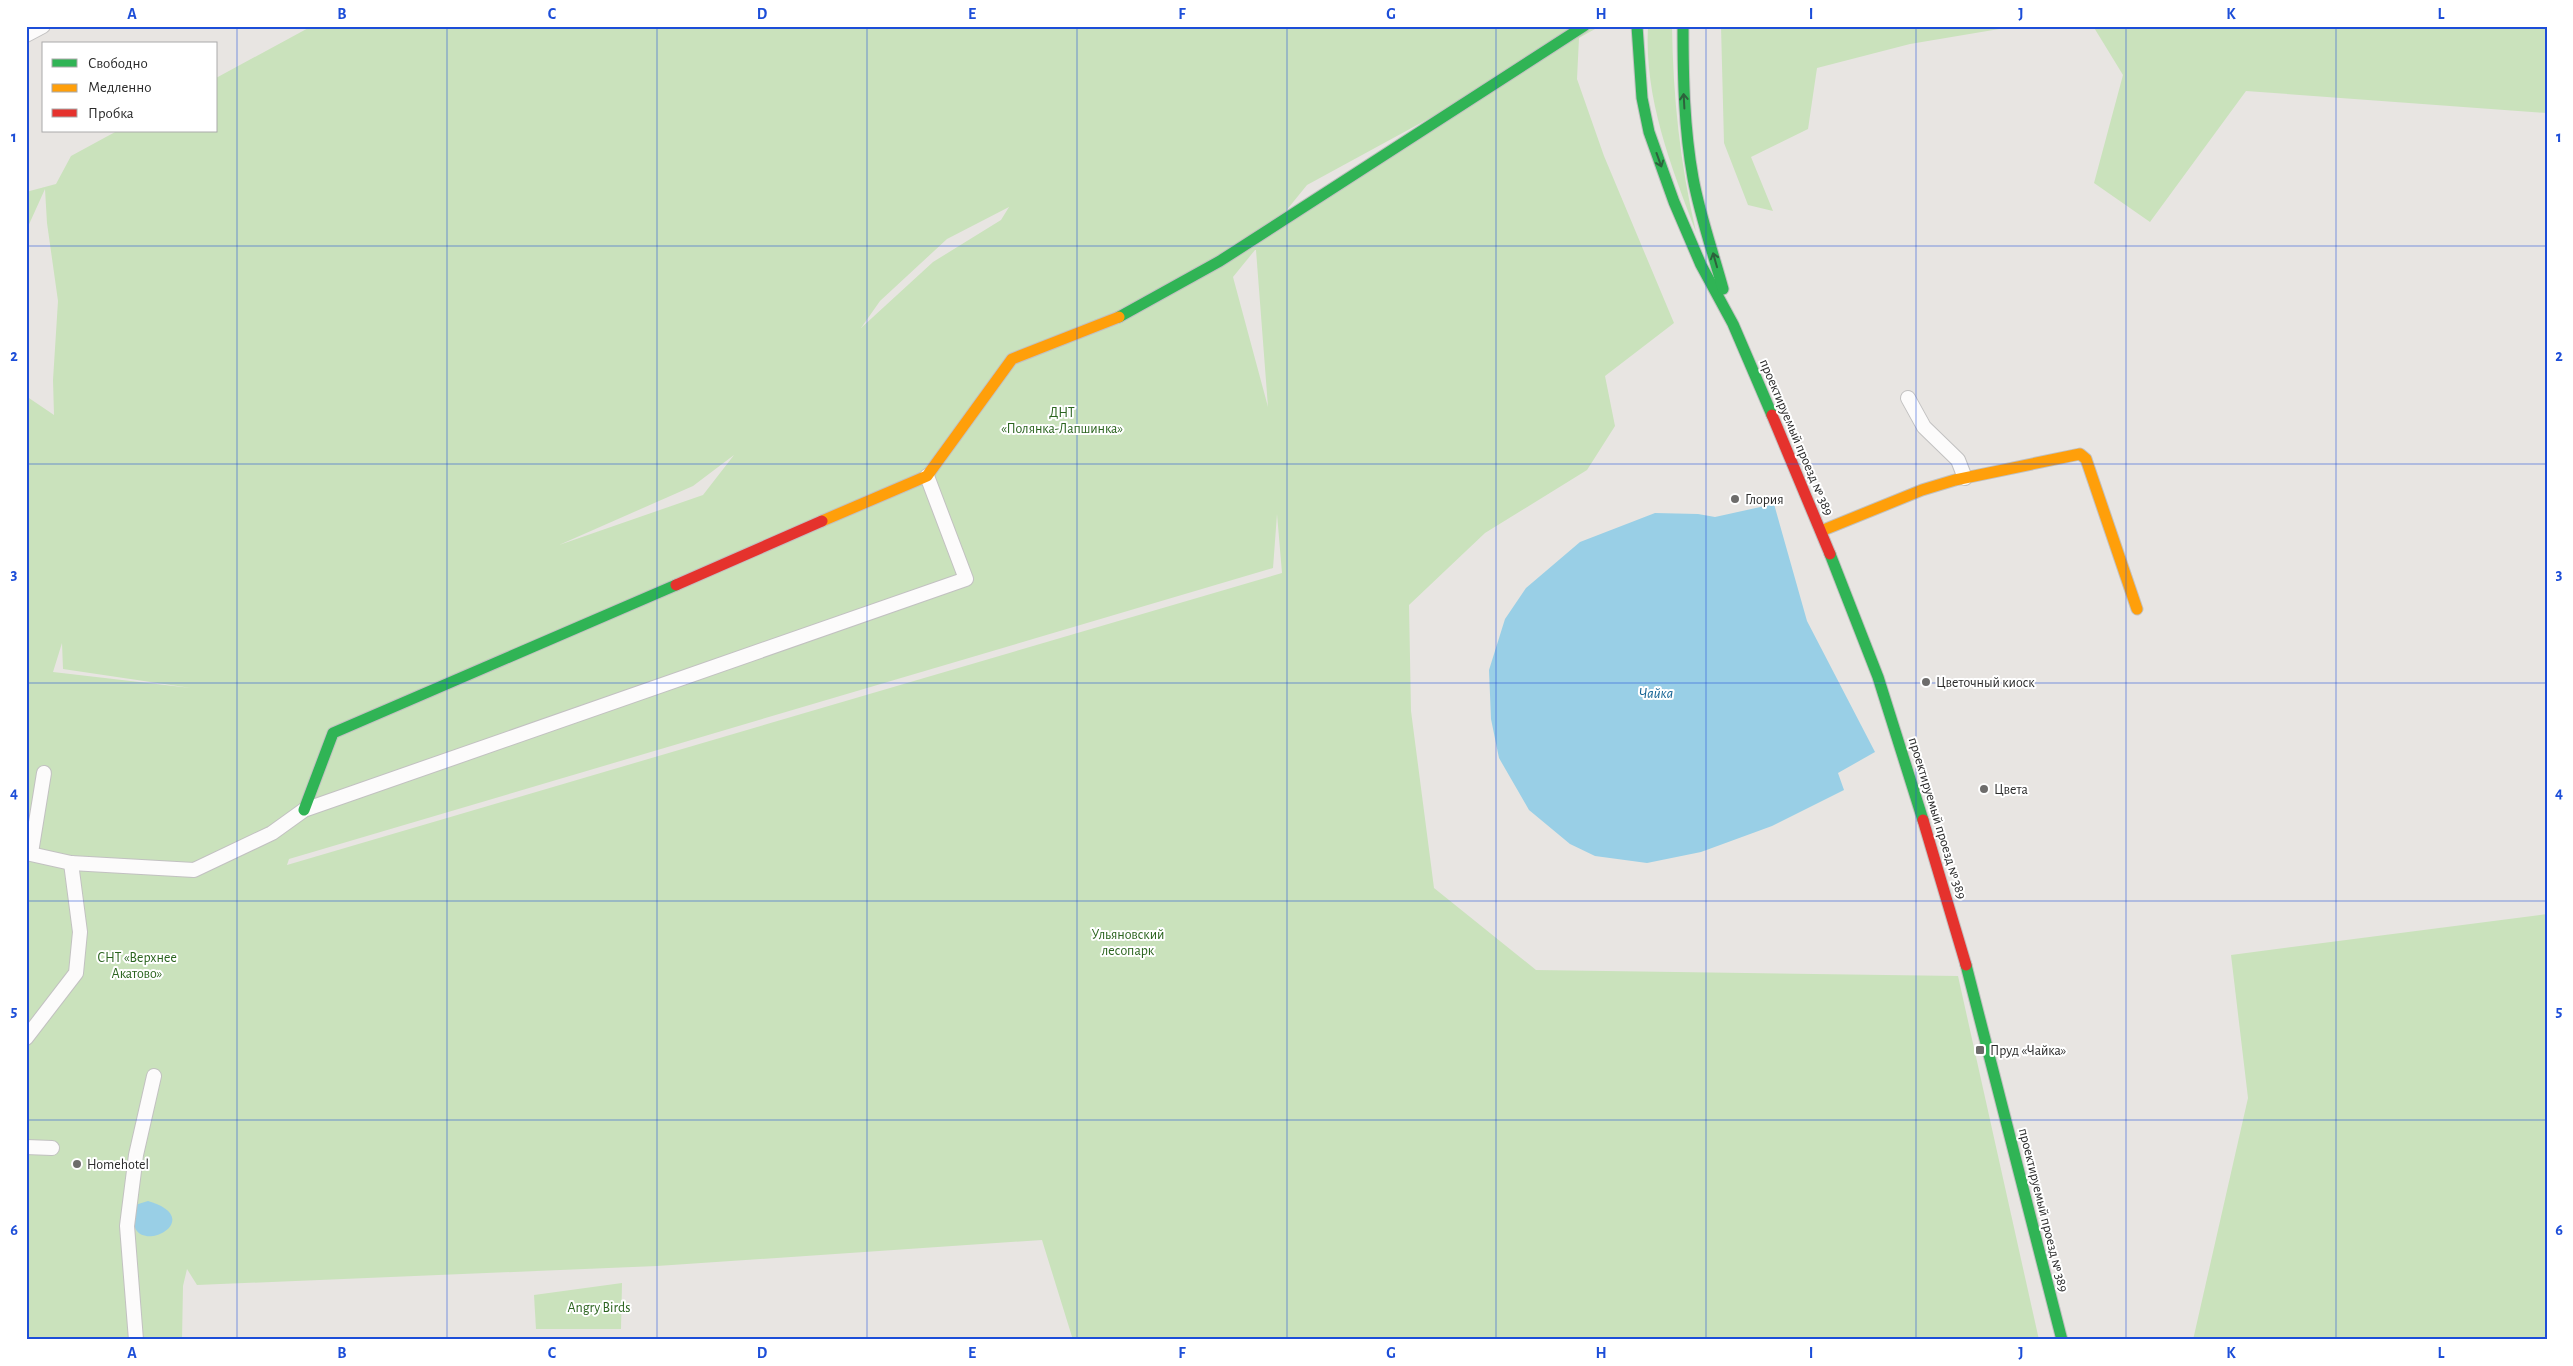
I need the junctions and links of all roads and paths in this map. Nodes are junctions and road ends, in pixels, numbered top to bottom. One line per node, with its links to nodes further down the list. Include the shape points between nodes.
1 (43, 26): 5 (street)
2 (1584, 26): 8 (street, via 1220,261 1124,315 1012,359)
3 (1637, 26): 6 (street, проектируемый проезд № 389, one-way to 6, via 1642,98 1649,132 1697,256)
4 (1683, 26): 6 (street, проектируемый проезд № 389, one-way to 4, via 1698,200 1684,106)
5 (26, 35)
6 (1733, 324): 10 (street, проектируемый проезд № 389)
7 (1908, 398): 9 (street, via 1924,427 1958,460)
8 (927, 476): 13 (street, via 333,733); 13 (street, via 966,579)
9 (1965, 478): 10 (street, via 1922,490); 11 (street, via 2080,454 2086,459)
10 (1821, 531): 21 (street, проектируемый проезд № 389, via 1878,677 1956,926)
11 (2137, 609)
12 (44, 773): 14 (street)
13 (304, 810): 15 (street, via 272,834 194,870)
14 (29, 853): 15 (street)
15 (71, 862): 16 (street, via 80,932 76,973)
16 (26, 1038)
17 (154, 1076): 20 (street, via 136,1155 127,1226)
18 (26, 1146): 19 (street)
19 (52, 1148)
20 (136, 1340)
21 (2062, 1340)

